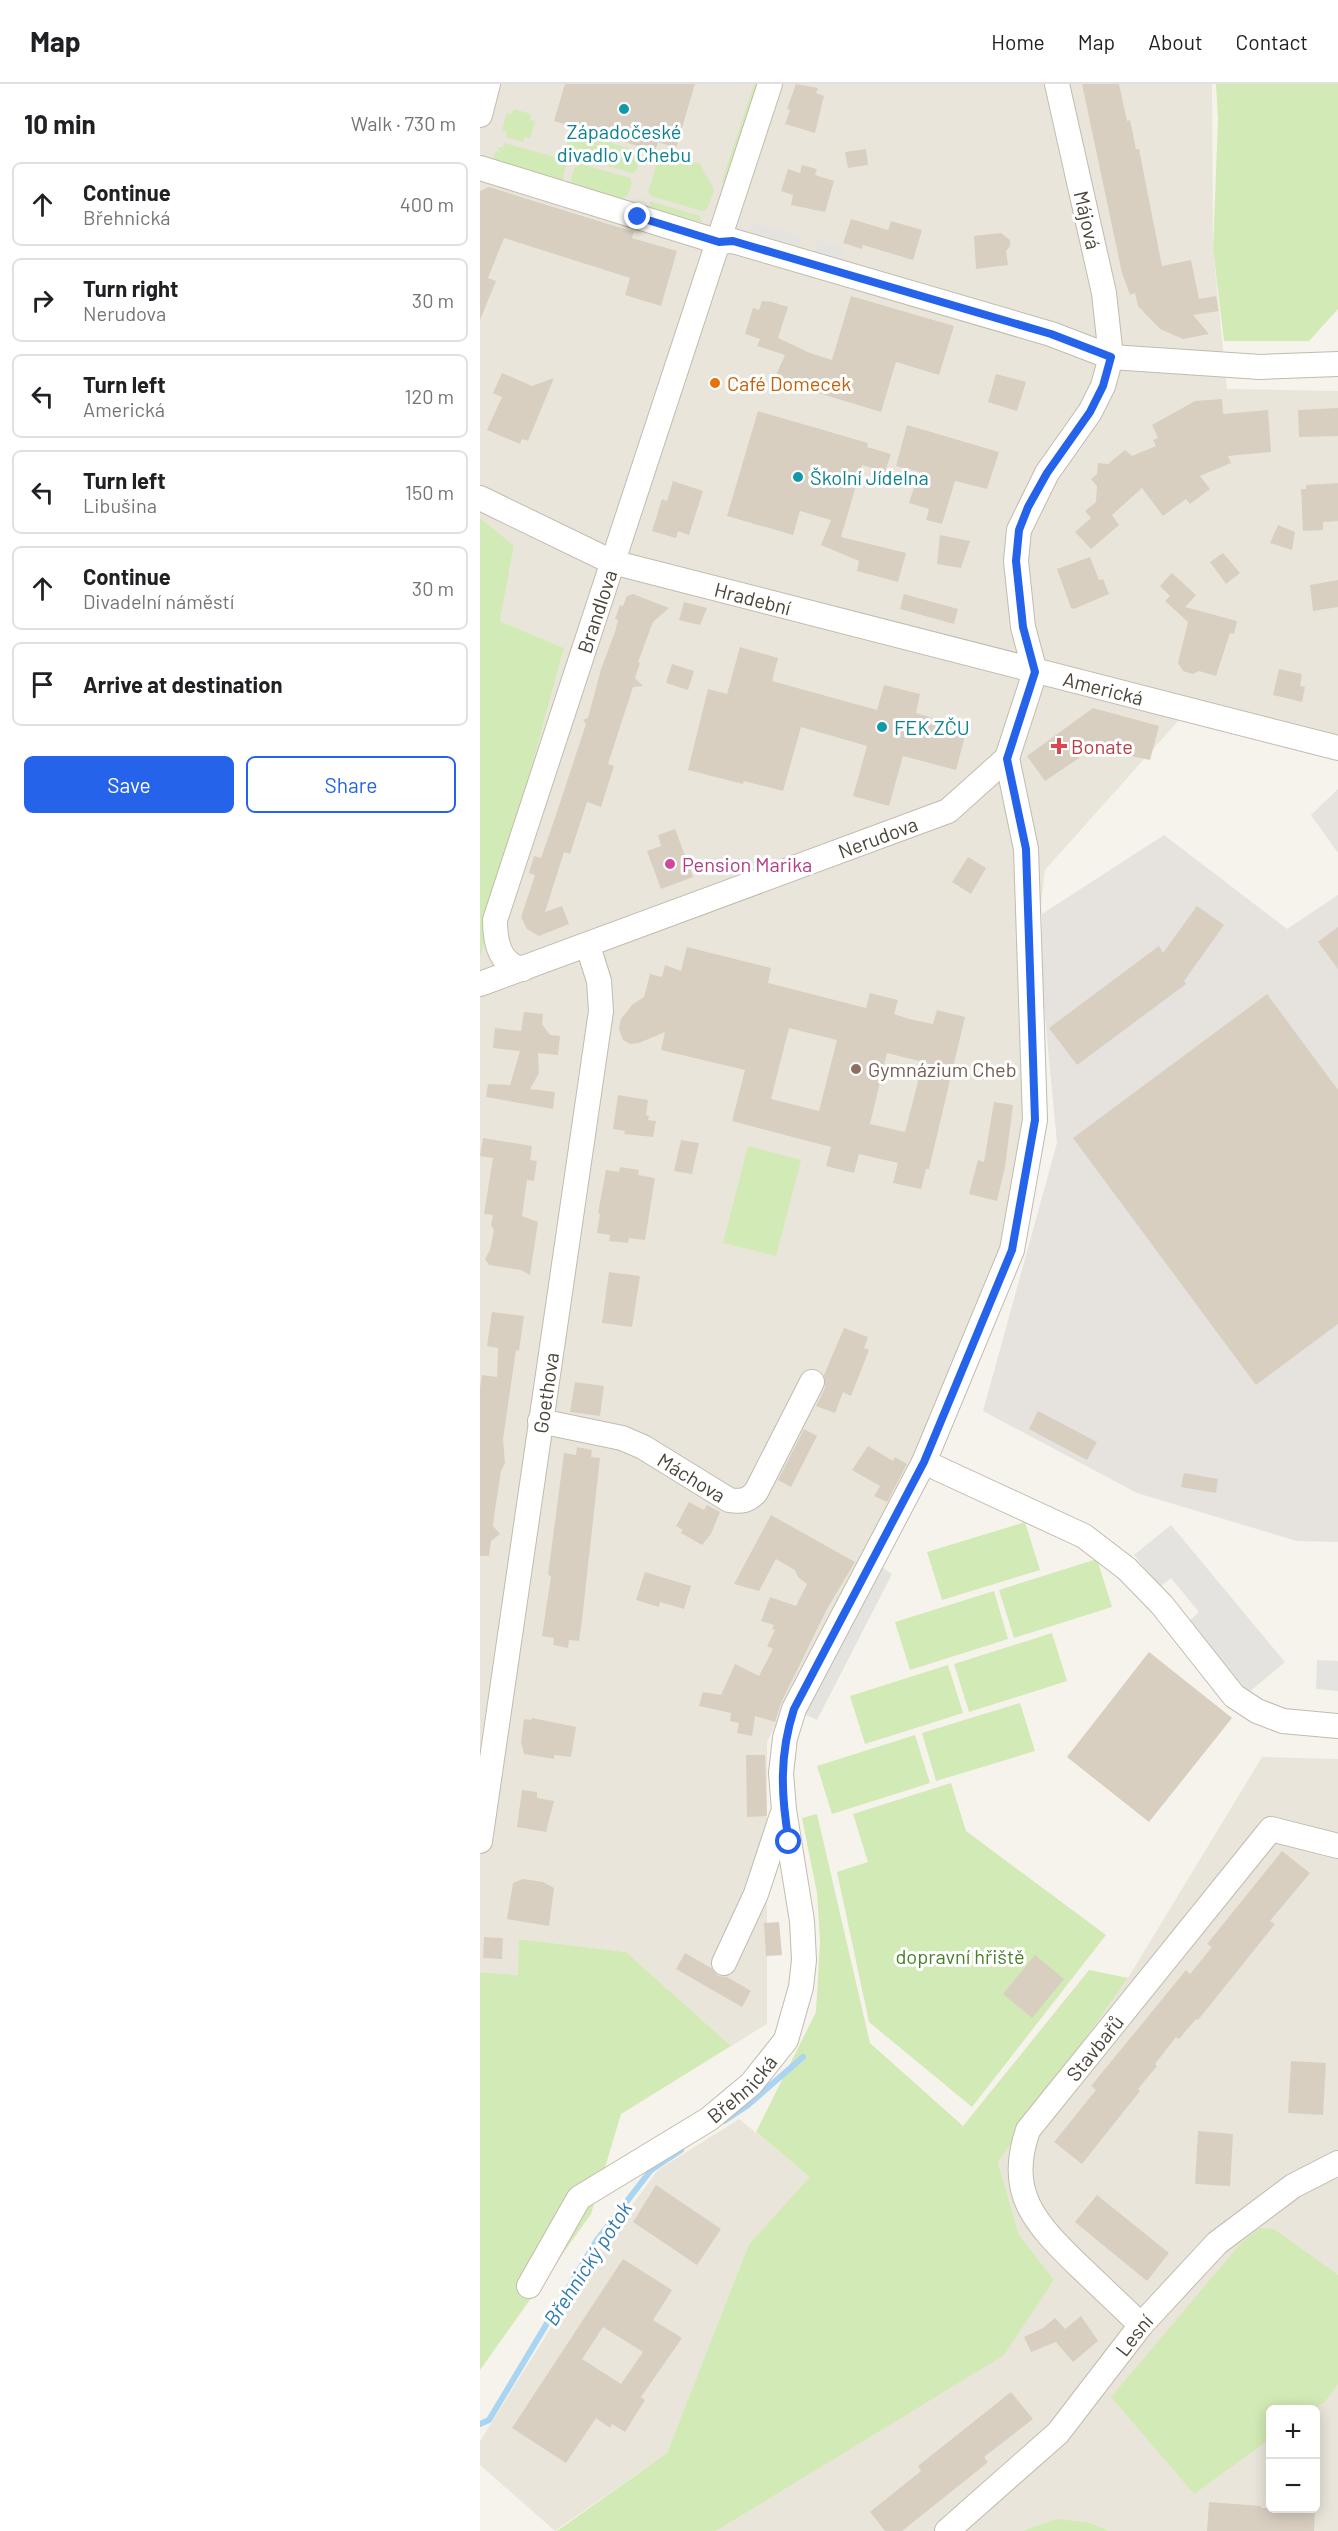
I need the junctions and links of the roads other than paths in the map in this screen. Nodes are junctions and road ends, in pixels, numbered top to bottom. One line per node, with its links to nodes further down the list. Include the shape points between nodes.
1 (488, 84): 4 (street)
2 (770, 84): 6 (street, Brandlova)
3 (1057, 84): 7 (street, Májová, via 1104,293)
4 (480, 115)
5 (480, 168): 6 (street)
6 (719, 242): 7 (street, via 733,241 1021,325); 10 (street, Brandlova)
7 (1111, 357): 8 (street, via 1260,367); 11 (street, Americká, via 1090,412 1047,473 1019,530 1016,561 1023,627)
8 (1338, 364)
9 (480, 498): 10 (street, Hradební)
10 (612, 562): 11 (street, Hradební); 15 (street, Brandlova, via 495,920 495,935 504,959)
11 (1035, 672): 12 (street, Americká); 13 (street)
12 (1338, 748)
13 (1007, 759): 14 (street, Nerudova, via 948,811); 19 (street, Břehnická, via 1026,849 1035,1120 1012,1250)
14 (588, 946): 15 (street, Nerudova); 18 (street, Goethova, via 599,981 601,1011)
15 (523, 969): 16 (street, Nerudova)
16 (480, 984)
17 (812, 1382): 18 (street, Máchova, via 756,1492 739,1502 729,1500 622,1438)
18 (540, 1421): 22 (street, Goethova)
19 (924, 1462): 20 (street, via 1084,1536 1127,1569 1234,1696 1257,1712 1283,1721); 21 (street, Břehnická, via 794,1709 783,1749)
20 (1338, 1726)
21 (784, 1810): 24 (street, Břehnická, via 756,1894); 26 (street, Břehnická, via 802,1921 804,1960 786,2040 751,2084 709,2119 579,2198)
22 (480, 1841)
23 (1338, 1846): 27 (street, Stavbařů, via 1271,1829 1028,2130 1022,2147 1021,2184 1042,2230)
24 (724, 1963)
25 (1338, 2163): 27 (street, Lesní, via 1293,2186 1216,2243)
26 (529, 2286)
27 (1141, 2325): 28 (street, Lesní, via 1058,2433)
28 (947, 2531)

